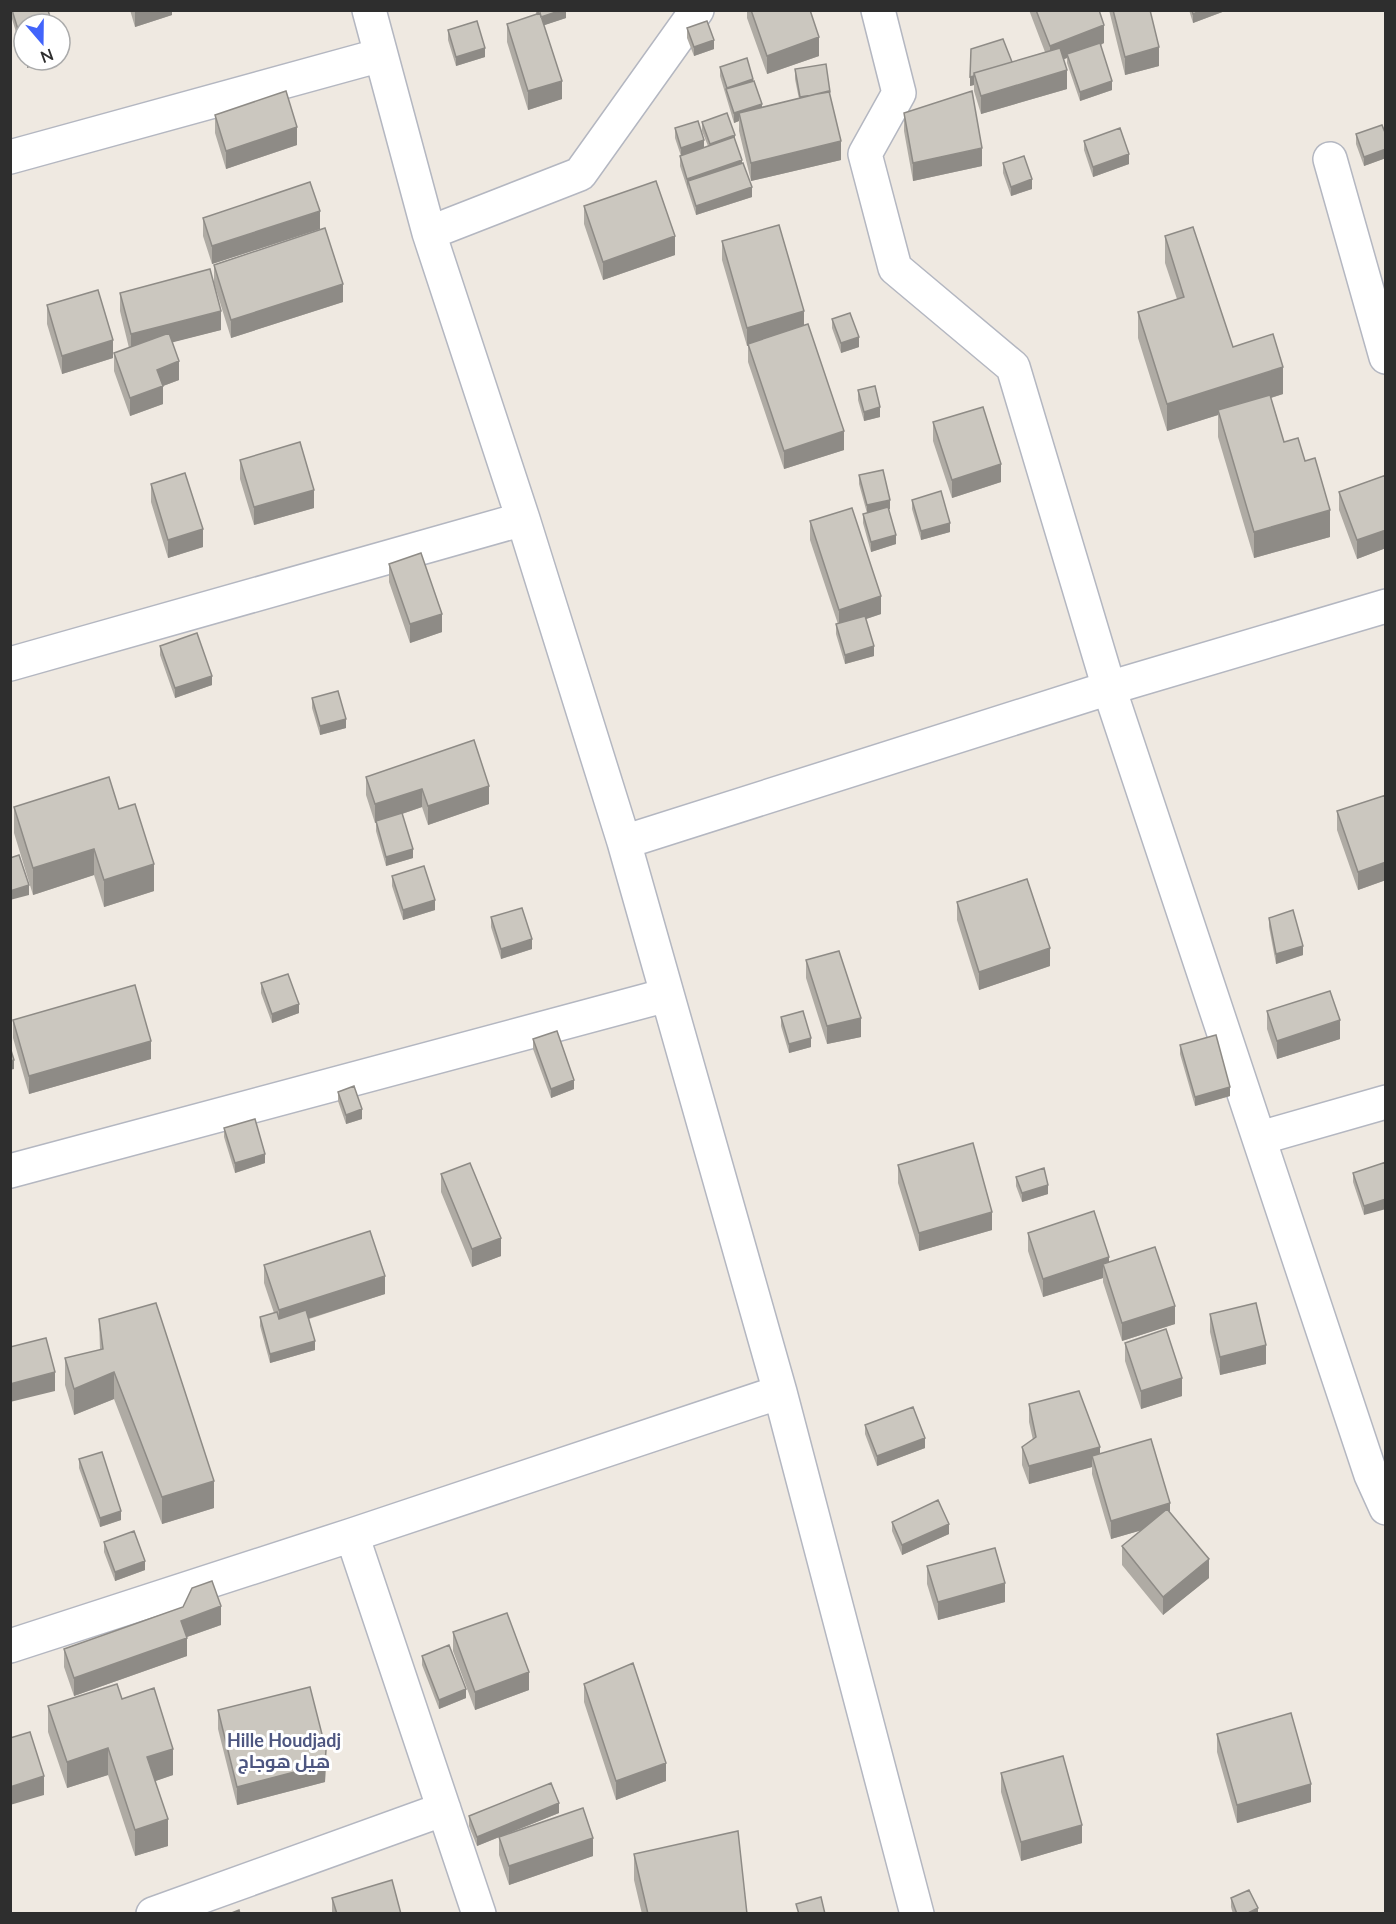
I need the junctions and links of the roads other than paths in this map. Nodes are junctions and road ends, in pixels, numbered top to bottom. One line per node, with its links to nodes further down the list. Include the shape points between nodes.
1 (369, 10): 4 (street)
2 (696, 10): 7 (street, via 579,174)
3 (878, 10): 12 (street, via 900,93 865,154 895,268 1013,367)
4 (381, 55): 5 (street); 7 (street)
5 (10, 157)
6 (1330, 159): 8 (street)
7 (429, 233): 9 (street)
8 (1386, 357)
9 (523, 519): 11 (street); 13 (street)
10 (1386, 606): 12 (street)
11 (10, 664)
12 (1109, 688): 13 (street); 16 (street)
13 (624, 842): 14 (street)
14 (667, 995): 17 (street); 18 (street)
15 (1386, 1102): 16 (street)
16 (1260, 1138): 19 (street, via 1371,1475)
17 (10, 1171)
18 (780, 1392): 20 (street); 25 (street)
19 (1386, 1508)
20 (352, 1535): 21 (street); 22 (street)
21 (10, 1646)
22 (444, 1809): 23 (street); 24 (street)
23 (153, 1914)
24 (479, 1914)
25 (917, 1914)

